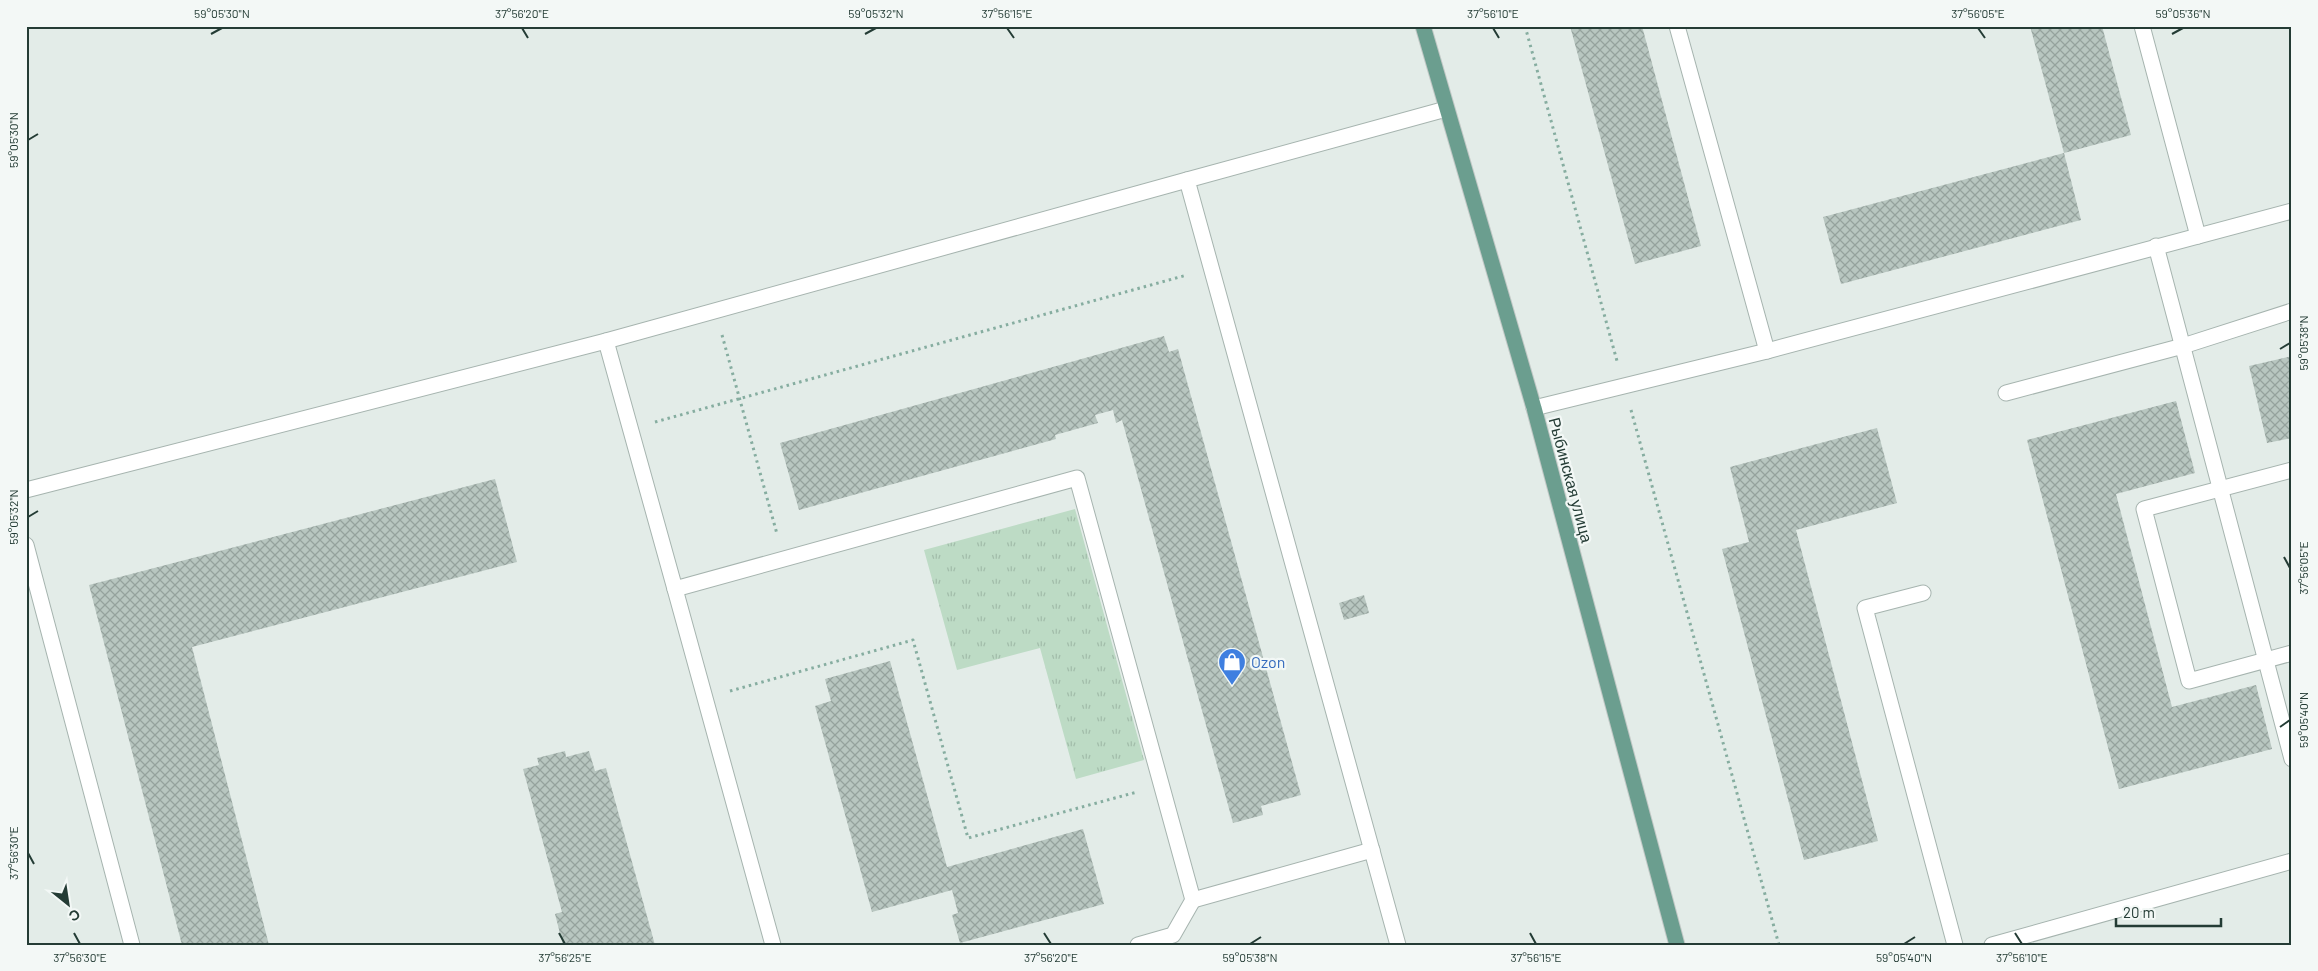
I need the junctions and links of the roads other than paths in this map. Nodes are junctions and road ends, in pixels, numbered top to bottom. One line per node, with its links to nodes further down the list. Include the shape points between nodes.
1 (1423, 26): 4 (main road, Рыбинская улица)
2 (1678, 26): 12 (lane)
3 (2142, 26): 7 (lane)
4 (1446, 109): 5 (lane); 14 (main road, Рыбинская улица)
5 (1187, 180): 10 (lane); 24 (lane)
6 (2292, 211): 7 (lane)
7 (2198, 236): 8 (lane)
8 (2156, 246): 11 (lane); 12 (lane)
9 (2292, 311): 11 (lane)
10 (606, 340): 17 (lane); 19 (lane)
11 (2183, 346): 13 (lane); 16 (lane)
12 (1767, 351): 14 (lane)
13 (2006, 392)
14 (1534, 408): 31 (main road, Рыбинская улица)
15 (2292, 470): 16 (lane)
16 (2220, 489): 22 (lane); 22 (lane, via 2144,509 2189,681)
17 (26, 490)
18 (26, 545): 27 (lane)
19 (675, 589): 26 (lane, via 1077,478); 28 (lane)
20 (1924, 593): 32 (lane, via 1865,608)
21 (2292, 653): 22 (lane)
22 (2266, 660): 23 (lane)
23 (2292, 759)
24 (1372, 850): 26 (lane); 30 (lane)
25 (2292, 861): 33 (lane)
26 (1194, 900): 29 (lane, via 1173,935)
27 (132, 945)
28 (773, 945)
29 (1138, 945)
30 (1398, 945)
31 (1677, 945)
32 (1955, 945)
33 (1992, 945)

